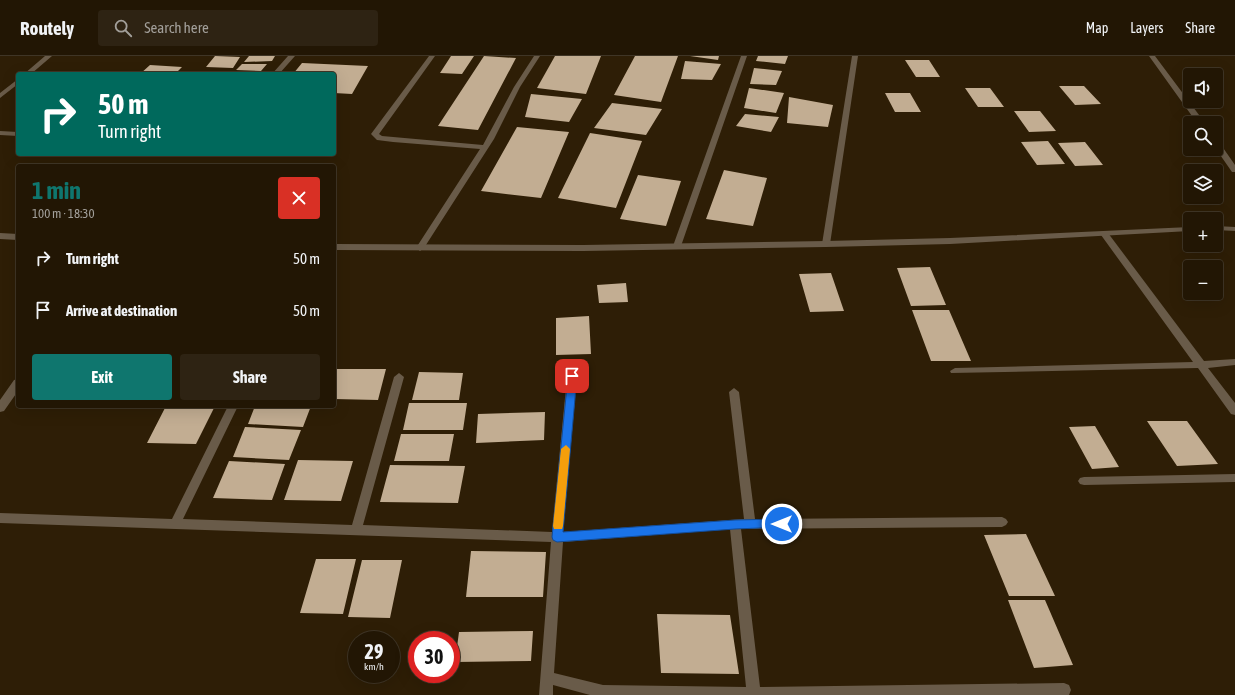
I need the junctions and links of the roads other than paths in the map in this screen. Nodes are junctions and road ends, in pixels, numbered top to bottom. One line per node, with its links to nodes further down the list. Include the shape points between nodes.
1 (49, 56): 8 (street)
2 (292, 56): 9 (street)
3 (432, 56): 15 (street, via 375,134 380,138 393,140)
4 (537, 56): 15 (street)
5 (744, 56): 25 (street)
6 (855, 56): 24 (street)
7 (1152, 56): 12 (street)
8 (29, 72)
9 (277, 72)
10 (16, 83): 11 (street)
11 (0, 96)
12 (1196, 116)
13 (0, 133): 14 (street)
14 (16, 134)
15 (484, 147): 27 (street)
16 (1223, 154): 17 (street)
17 (1235, 170)
18 (1223, 228): 20 (street)
19 (1183, 229): 21 (street)
20 (1235, 229)
21 (1106, 235): 24 (street); 29 (street)
22 (0, 236): 23 (street)
23 (16, 237)
24 (826, 244): 25 (street)
25 (677, 246): 27 (street)
26 (336, 247): 27 (street)
27 (420, 248)
28 (1235, 362): 29 (street)
29 (1200, 365): 30 (street); 37 (street)
30 (955, 371)
31 (572, 376): 46 (street)
32 (399, 377): 45 (street)
33 (16, 386): 35 (street)
34 (734, 392): 44 (street)
35 (0, 408)
36 (232, 408): 42 (street)
37 (1235, 411)
38 (1235, 478): 39 (street)
39 (1084, 481)
40 (0, 518): 42 (street)
41 (1002, 522): 44 (street)
42 (175, 524): 45 (street)
43 (735, 524): 44 (street); 46 (street); 50 (street)
44 (750, 524)
45 (356, 530): 46 (street)
46 (557, 537): 47 (street)
47 (546, 677): 49 (street); 50 (street, via 603,692)
48 (1064, 690): 50 (street)
49 (546, 695)
50 (754, 695)

